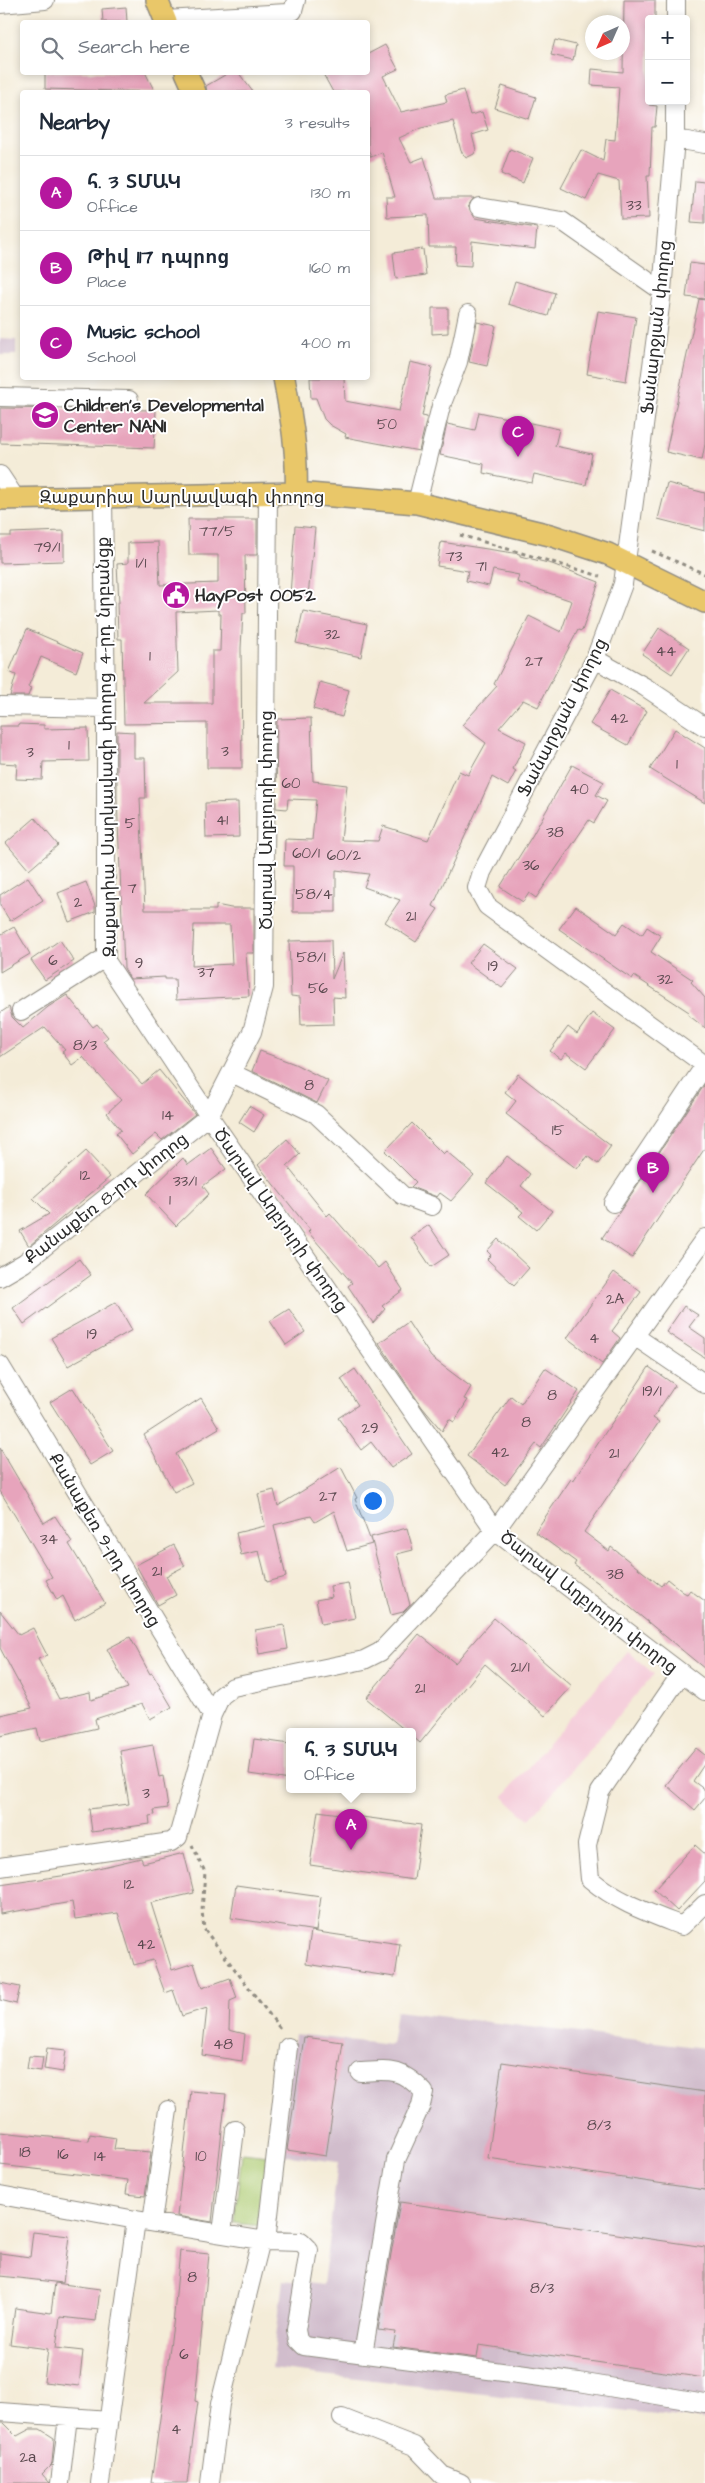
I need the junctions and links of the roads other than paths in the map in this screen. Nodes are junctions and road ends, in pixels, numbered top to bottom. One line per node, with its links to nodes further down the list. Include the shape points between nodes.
1 (46, 0): 5 (street)
2 (157, 0): 7 (main road)
3 (296, 0): 8 (street, via 293,11 287,13)
4 (676, 0): 6 (street)
5 (0, 4)
6 (676, 15)
7 (165, 20)
8 (180, 20)
9 (187, 75): 10 (main road)
10 (194, 90)
11 (675, 105): 12 (street, Ֆանարջյան փողոց)
12 (675, 139): 13 (street); 15 (street, Ֆանարջյան փողոց)
13 (705, 144)
14 (479, 207): 15 (street, via 562,221)
15 (662, 291): 26 (street, Ֆանարջյան փողոց)
16 (468, 314): 25 (street, via 458,362 441,406)
17 (284, 380): 22 (main road, via 294,431)
18 (0, 397): 19 (street)
19 (129, 400)
20 (0, 476): 24 (street)
21 (268, 493): 22 (main road, Զաքարիա Սարկավագի փողոց); 23 (main road, Զաքարիա Սարկավագի փողոց); 35 (street, Ծարավ Աղբյուրի փողոց, via 264,987 252,1032)
22 (296, 493): 25 (main road, Զաքարիա Սարկավագի փողոց)
23 (103, 497): 24 (main road, Զաքարիա Սարկավագի փողոց); 30 (street, Զաքարիա Սարկավագի փողոց 4-րդ նրբանցք)
24 (8, 499)
25 (417, 503): 26 (main road, Զաքարիա Սարկավագի փողոց, via 550,535)
26 (628, 562): 27 (main road, Զաքարիա Սարկավագի փողոց); 28 (street, Ֆանարջյան փողոց, via 624,584)
27 (705, 602)
28 (595, 659): 31 (street); 34 (street, Ֆանարջյան փողոց, via 482,872 478,888 487,906)
29 (0, 706): 30 (street)
30 (106, 708): 32 (street, Զաքարիա Սարկավագի փողոց 4-րդ նրբանցք)
31 (705, 727)
32 (106, 957): 33 (street); 36 (street, Զաքարիա Սարկավագի փողոց 4-րդ նրբանցք)
33 (21, 1011)
34 (705, 1065): 37 (street)
35 (232, 1073): 36 (street, Ծարավ Աղբյուրի փողոց); 38 (street, via 316,1114 402,1195)
36 (209, 1116): 40 (street, Քանաքեռ 8-րդ փողոց, via 24,1263); 44 (street, Ծարավ Աղբյուրի փողոց)
37 (613, 1203)
38 (432, 1206)
39 (705, 1238): 41 (street)
40 (0, 1277)
41 (636, 1337): 43 (street); 44 (street)
42 (0, 1365): 47 (street, Քանաքեռ 9-րդ փողոց)
43 (705, 1384)
44 (495, 1531): 45 (street, Ծարավ Աղբյուրի փողոց); 47 (street, via 380,1652 364,1660 233,1687 221,1696)
45 (681, 1674): 46 (street, Ծարավ Աղբյուրի փողոց); 49 (street, via 600,1792 587,1845 590,1879 607,1893 682,1926)
46 (705, 1691)
47 (212, 1715): 48 (street, via 178,1837 171,1842)
48 (0, 1867)
49 (705, 1904)
50 (288, 2048): 57 (street)
51 (360, 2072): 58 (street, via 385,2071 408,2076 424,2092 396,2160)
52 (168, 2110): 55 (street)
53 (236, 2130): 56 (street)
54 (0, 2195): 55 (street)
55 (144, 2221): 56 (street); 63 (street)
56 (222, 2233): 57 (street)
57 (264, 2240): 58 (street, via 301,2242 309,2250 296,2330 298,2340 304,2346); 66 (street, via 220,2404)
58 (362, 2354): 59 (street, via 579,2382)
59 (705, 2403)
60 (0, 2412): 61 (street)
61 (68, 2417): 63 (street); 64 (street)
62 (342, 2418): 67 (street, via 414,2446 442,2475)
63 (109, 2420): 65 (street)
64 (60, 2483)
65 (100, 2483)
66 (210, 2483)
67 (461, 2483)

